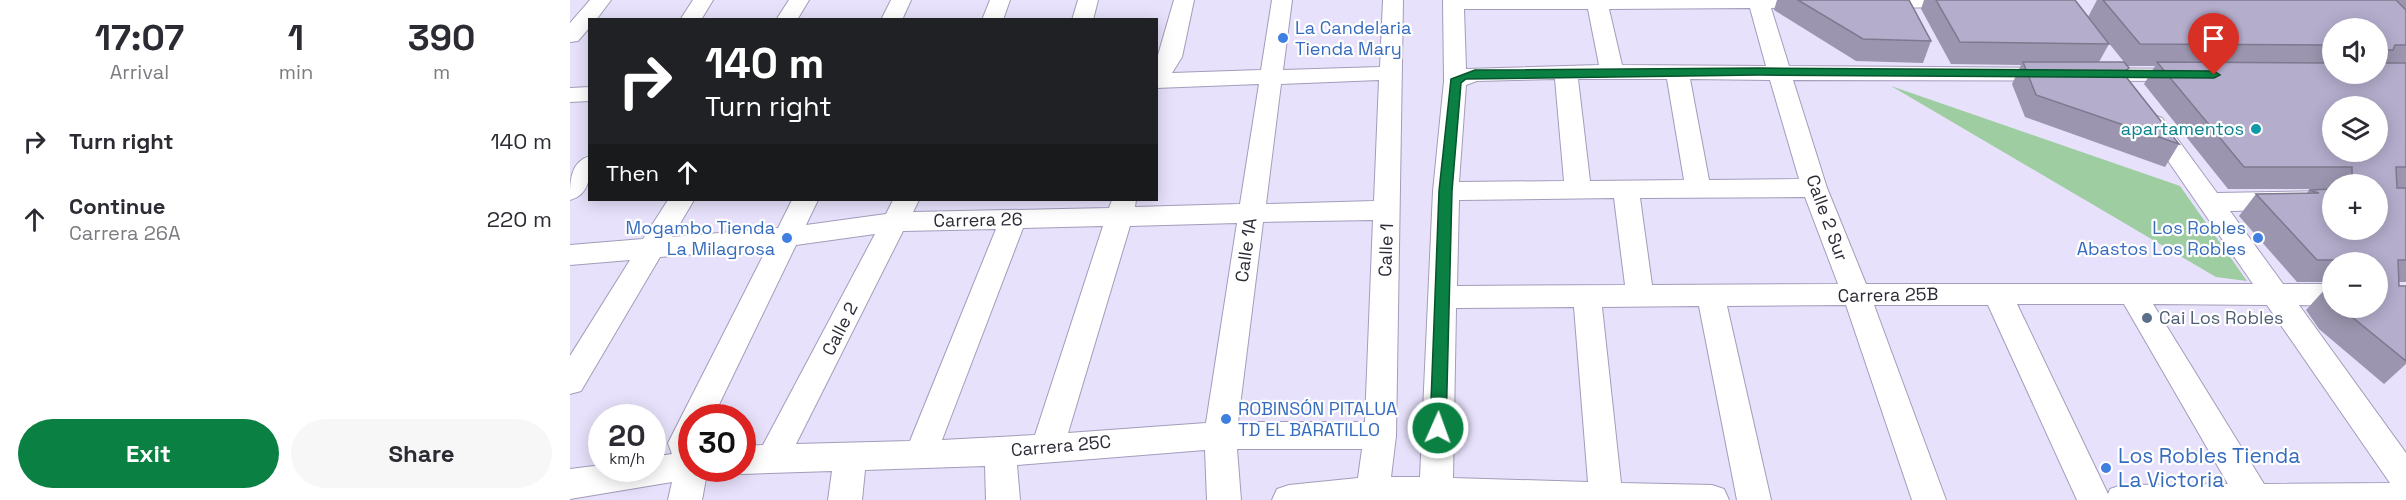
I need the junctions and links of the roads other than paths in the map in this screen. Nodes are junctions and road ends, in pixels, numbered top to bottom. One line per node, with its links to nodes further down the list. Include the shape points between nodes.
1 (601, 0): 25 (street)
2 (703, 0): 19 (street)
3 (799, 0): 20 (street)
4 (901, 0): 21 (street)
5 (1000, 0): 22 (street)
6 (1088, 0): 23 (street)
7 (1184, 0): 28 (street)
8 (1282, 0): 37 (street, Calle 1A)
9 (1393, 0): 30 (street, Calle 1)
10 (1545, 1): 14 (street); 15 (street)
11 (1659, 1): 15 (street); 16 (street)
12 (1862, 1): 18 (street)
13 (1969, 1): 18 (street)
14 (1453, 2): 39 (street)
15 (1597, 2): 32 (street)
16 (1758, 2): 17 (street); 29 (street, Calle 2 Sur)
17 (1831, 2)
18 (1904, 2): 24 (street)
19 (691, 18)
20 (787, 18)
21 (892, 18)
22 (993, 18)
23 (1083, 18)
24 (1914, 22)
25 (570, 36)
26 (2097, 46): 40 (street)
27 (1930, 52): 34 (street)
28 (1164, 58): 35 (street)
29 (1780, 71): 33 (street); 34 (street); 44 (street, Calle 2 Sur)
30 (1392, 72): 37 (street); 55 (street, Calle 1)
31 (1566, 72): 32 (street); 39 (street, via 1475,74); 46 (street)
32 (1612, 72): 33 (street)
33 (1677, 72): 45 (street)
34 (1941, 72): 40 (street)
35 (1158, 74)
36 (2203, 75): 40 (street)
37 (1272, 76): 38 (street); 57 (street, Calle 1A)
38 (1158, 80)
39 (1455, 81): 49 (street)
40 (2130, 89): 53 (street)
41 (588, 94): 42 (street)
42 (570, 95)
43 (588, 167): 48 (street)
44 (1814, 188): 45 (street); 64 (street, Calle 2 Sur)
45 (1698, 189): 47 (street)
46 (1578, 190): 47 (street); 49 (street)
47 (1626, 190): 67 (street)
48 (570, 191)
49 (1446, 191): 70 (street)
50 (2322, 200): 53 (street)
51 (680, 201): 60 (street)
52 (805, 201): 59 (street)
53 (2210, 202): 69 (street)
54 (1122, 208): 57 (street, Carrera 26); 58 (street, Carrera 26); 75 (street)
55 (1388, 210): 57 (street, Carrera 26); 74 (street, Calle 1)
56 (901, 211): 58 (street, Carrera 26); 59 (street, Carrera 26); 79 (street, Calle 2)
57 (1251, 213): 73 (street, Calle 1A)
58 (1013, 220): 77 (street)
59 (787, 237): 60 (street, Carrera 26); 72 (street)
60 (653, 248): 61 (street, Carrera 26); 71 (street)
61 (570, 255)
62 (2132, 292): 63 (street, Carrera 25B); 69 (street, Carrera 25B); 87 (street)
63 (1997, 293): 64 (street, Carrera 25B); 98 (street)
64 (1856, 295): 68 (street, Carrera 25B); 97 (street, Calle 2 Sur)
65 (2322, 295): 69 (street, Carrera 25B)
66 (1587, 296): 67 (street, Carrera 25B); 70 (street, Carrera 25B); 86 (street)
67 (1640, 296): 68 (street, Carrera 25B)
68 (1712, 296): 96 (street)
69 (2276, 296): 82 (street)
70 (1443, 297): 85 (street)
71 (570, 382)
72 (704, 404)
73 (1220, 435): 74 (street, Carrera 25C); 75 (street, Carrera 25C); 93 (street, Calle 1A)
74 (1380, 436): 85 (street, Calle 1)
75 (1048, 446): 76 (street, Carrera 25C)
76 (1000, 452): 77 (street, Carrera 25C); 92 (street)
77 (921, 453): 78 (street, Carrera 25C)
78 (850, 455): 79 (street, Carrera 25C); 91 (street)
79 (773, 457): 80 (street, Carrera 25C)
80 (756, 459)
81 (678, 467): 84 (street)
82 (2406, 479)
83 (689, 482): 90 (street)
84 (570, 483)
85 (1403, 495): 86 (street); 94 (street)
86 (1606, 497): 89 (street)
87 (2254, 498): 88 (street); 100 (street)
88 (2406, 498)
89 (1675, 499): 95 (street)
90 (685, 500)
91 (845, 500)
92 (1003, 500)
93 (1224, 500)
94 (1289, 500)
95 (1712, 500)
96 (1754, 500)
97 (1929, 500)
98 (2094, 500)
99 (2122, 500): 100 (street)
100 (2169, 500)

